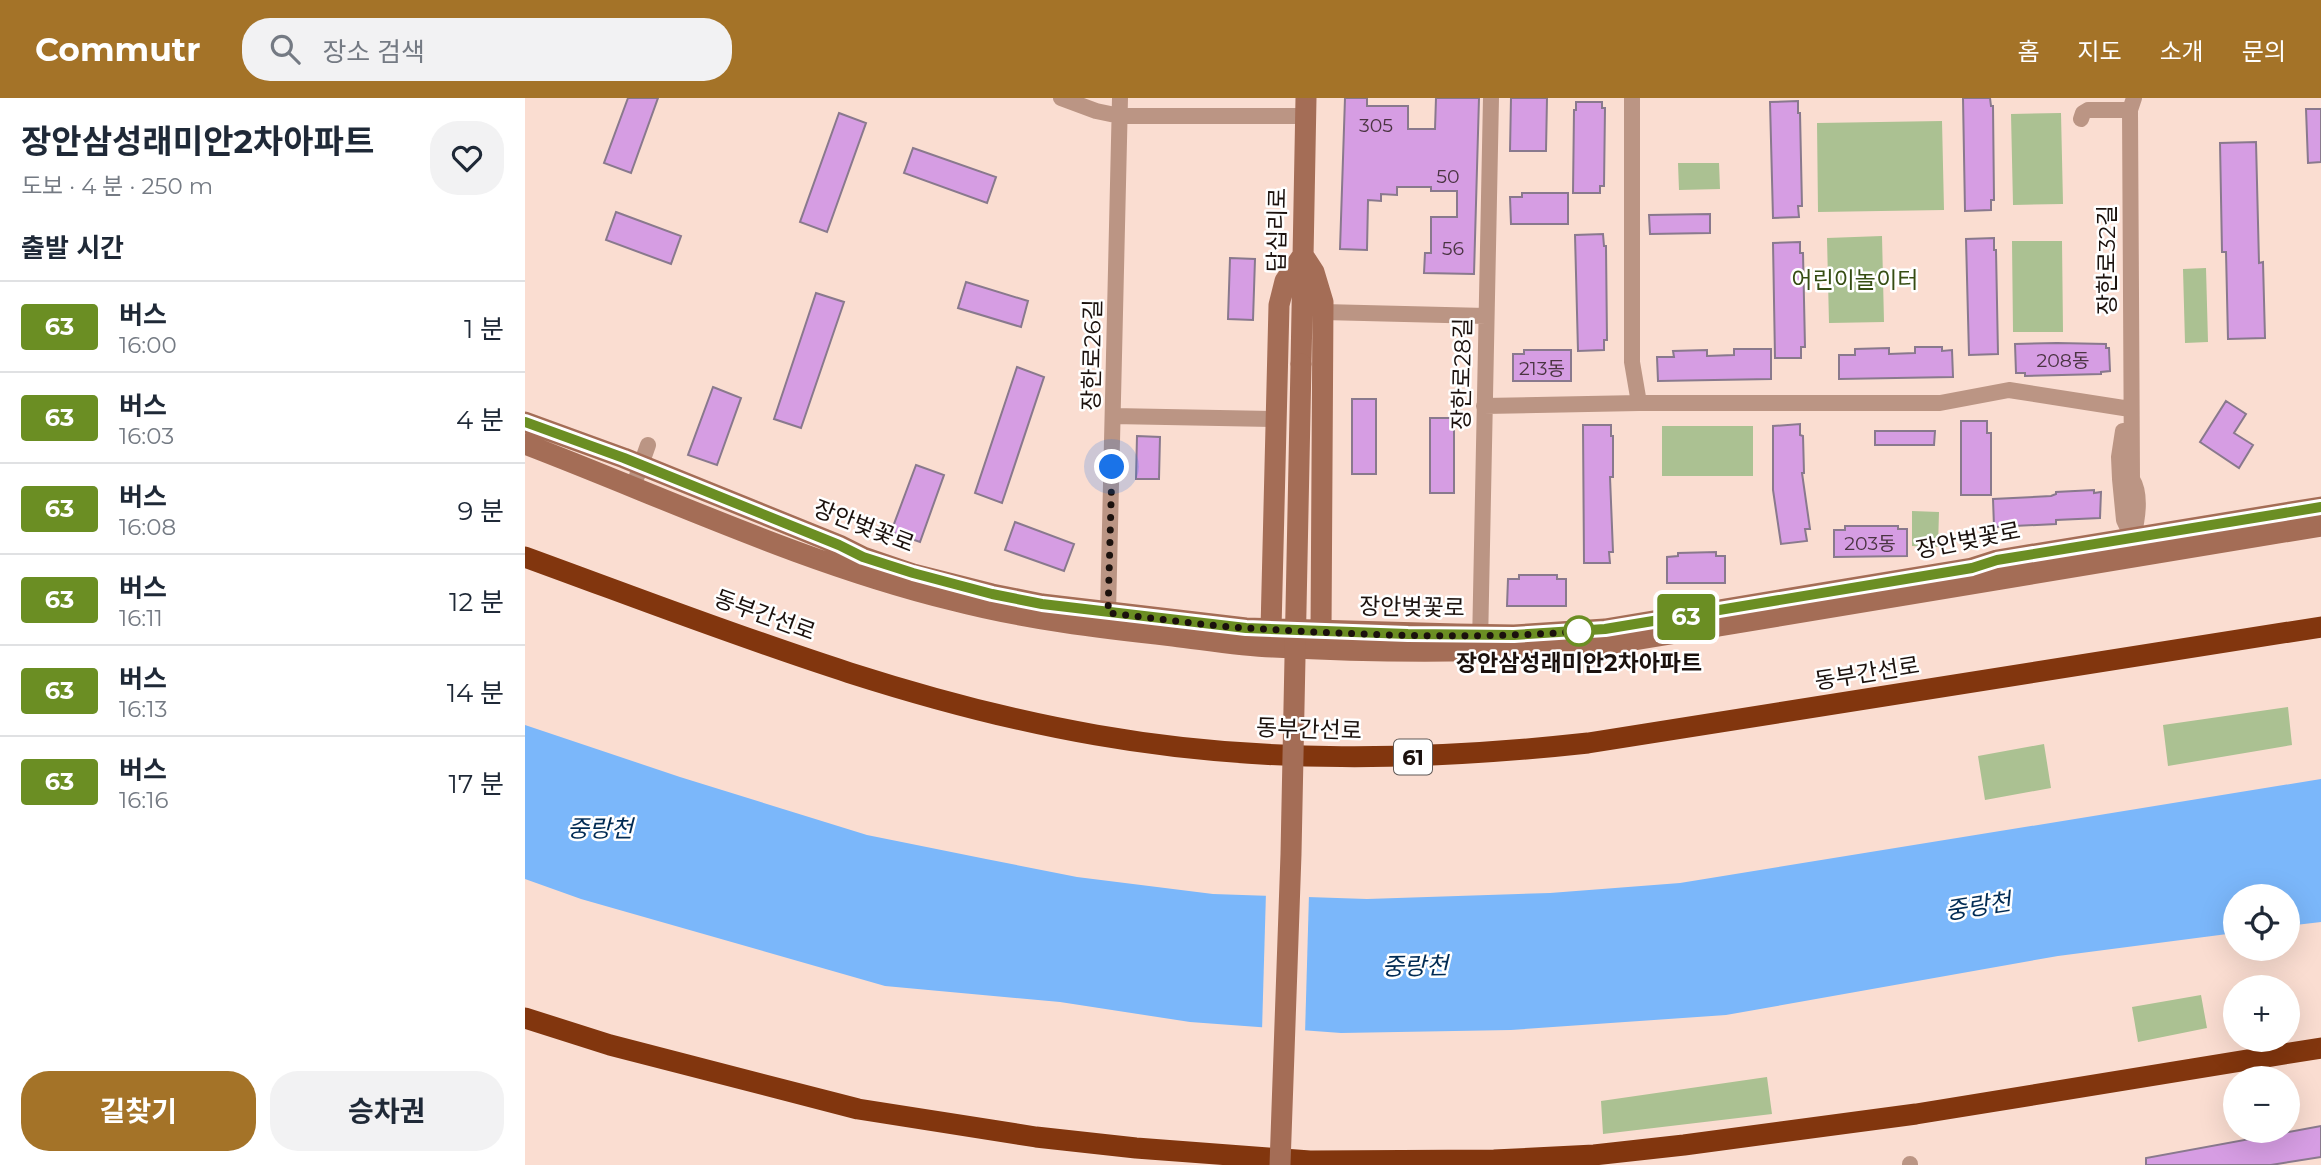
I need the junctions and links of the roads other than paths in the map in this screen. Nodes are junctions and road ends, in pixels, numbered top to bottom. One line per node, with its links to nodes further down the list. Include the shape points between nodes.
1 (1061, 98): 7 (street)
2 (1121, 98): 7 (street, 장한로26길)
3 (1491, 98): 11 (street, 장한로28길)
4 (1632, 98): 12 (street, via 1632,362)
5 (2130, 102): 8 (street, via 2088,110); 14 (street, 장한로32길)
6 (1306, 107): 7 (street); 9 (street, 답십리로)
7 (1120, 116): 15 (street, 장한로26길)
8 (2081, 119)
9 (1303, 255): 10 (street, via 1314,272); 16 (street, via 1285,281 1280,298); 32 (street, 답십리로, bridge)
10 (1324, 312): 11 (street); 28 (street)
11 (1486, 316): 13 (street, 장한로28길)
12 (1639, 403): 13 (street); 14 (street, via 1940,403 2009,390)
13 (1484, 406): 29 (street, 장한로28길)
14 (2130, 409): 23 (street, 장한로32길, via 2137,518); 23 (street, 장한로32길, via 2119,457 2124,520)
15 (1113, 416): 16 (street); 25 (street, 장한로26길)
16 (1276, 419): 27 (street)
17 (525, 422): 19 (street, 장안벚꽃로)
18 (525, 444): 20 (street, 장안벚꽃로)
19 (645, 455): 20 (street); 25 (street, 장안벚꽃로, via 863,557 1017,599)
20 (633, 487): 29 (street, 장안벚꽃로, via 878,580 1037,619 1271,647)
21 (2321, 507): 23 (street, 장안벚꽃로)
22 (2321, 526): 23 (street, 장안벚꽃로)
23 (2134, 548): 29 (street, 장안벚꽃로, via 1997,560 1972,568 1605,629)
24 (525, 557): 26 (highway, 동부간선로 / 61, via 798,656 904,691 995,714 1173,746 1336,758 1517,751 1588,743)
25 (1108, 613): 27 (street, 장안벚꽃로)
26 (2321, 627)
27 (1271, 628): 28 (street, 장안벚꽃로)
28 (1321, 631): 29 (street, 장안벚꽃로)
29 (1480, 642)
30 (525, 1018): 31 (highway, via 623,1049 857,1110 1036,1137 1310,1161 1594,1155 1684,1145 1916,1114)
31 (2321, 1048)
32 (1280, 1165)

